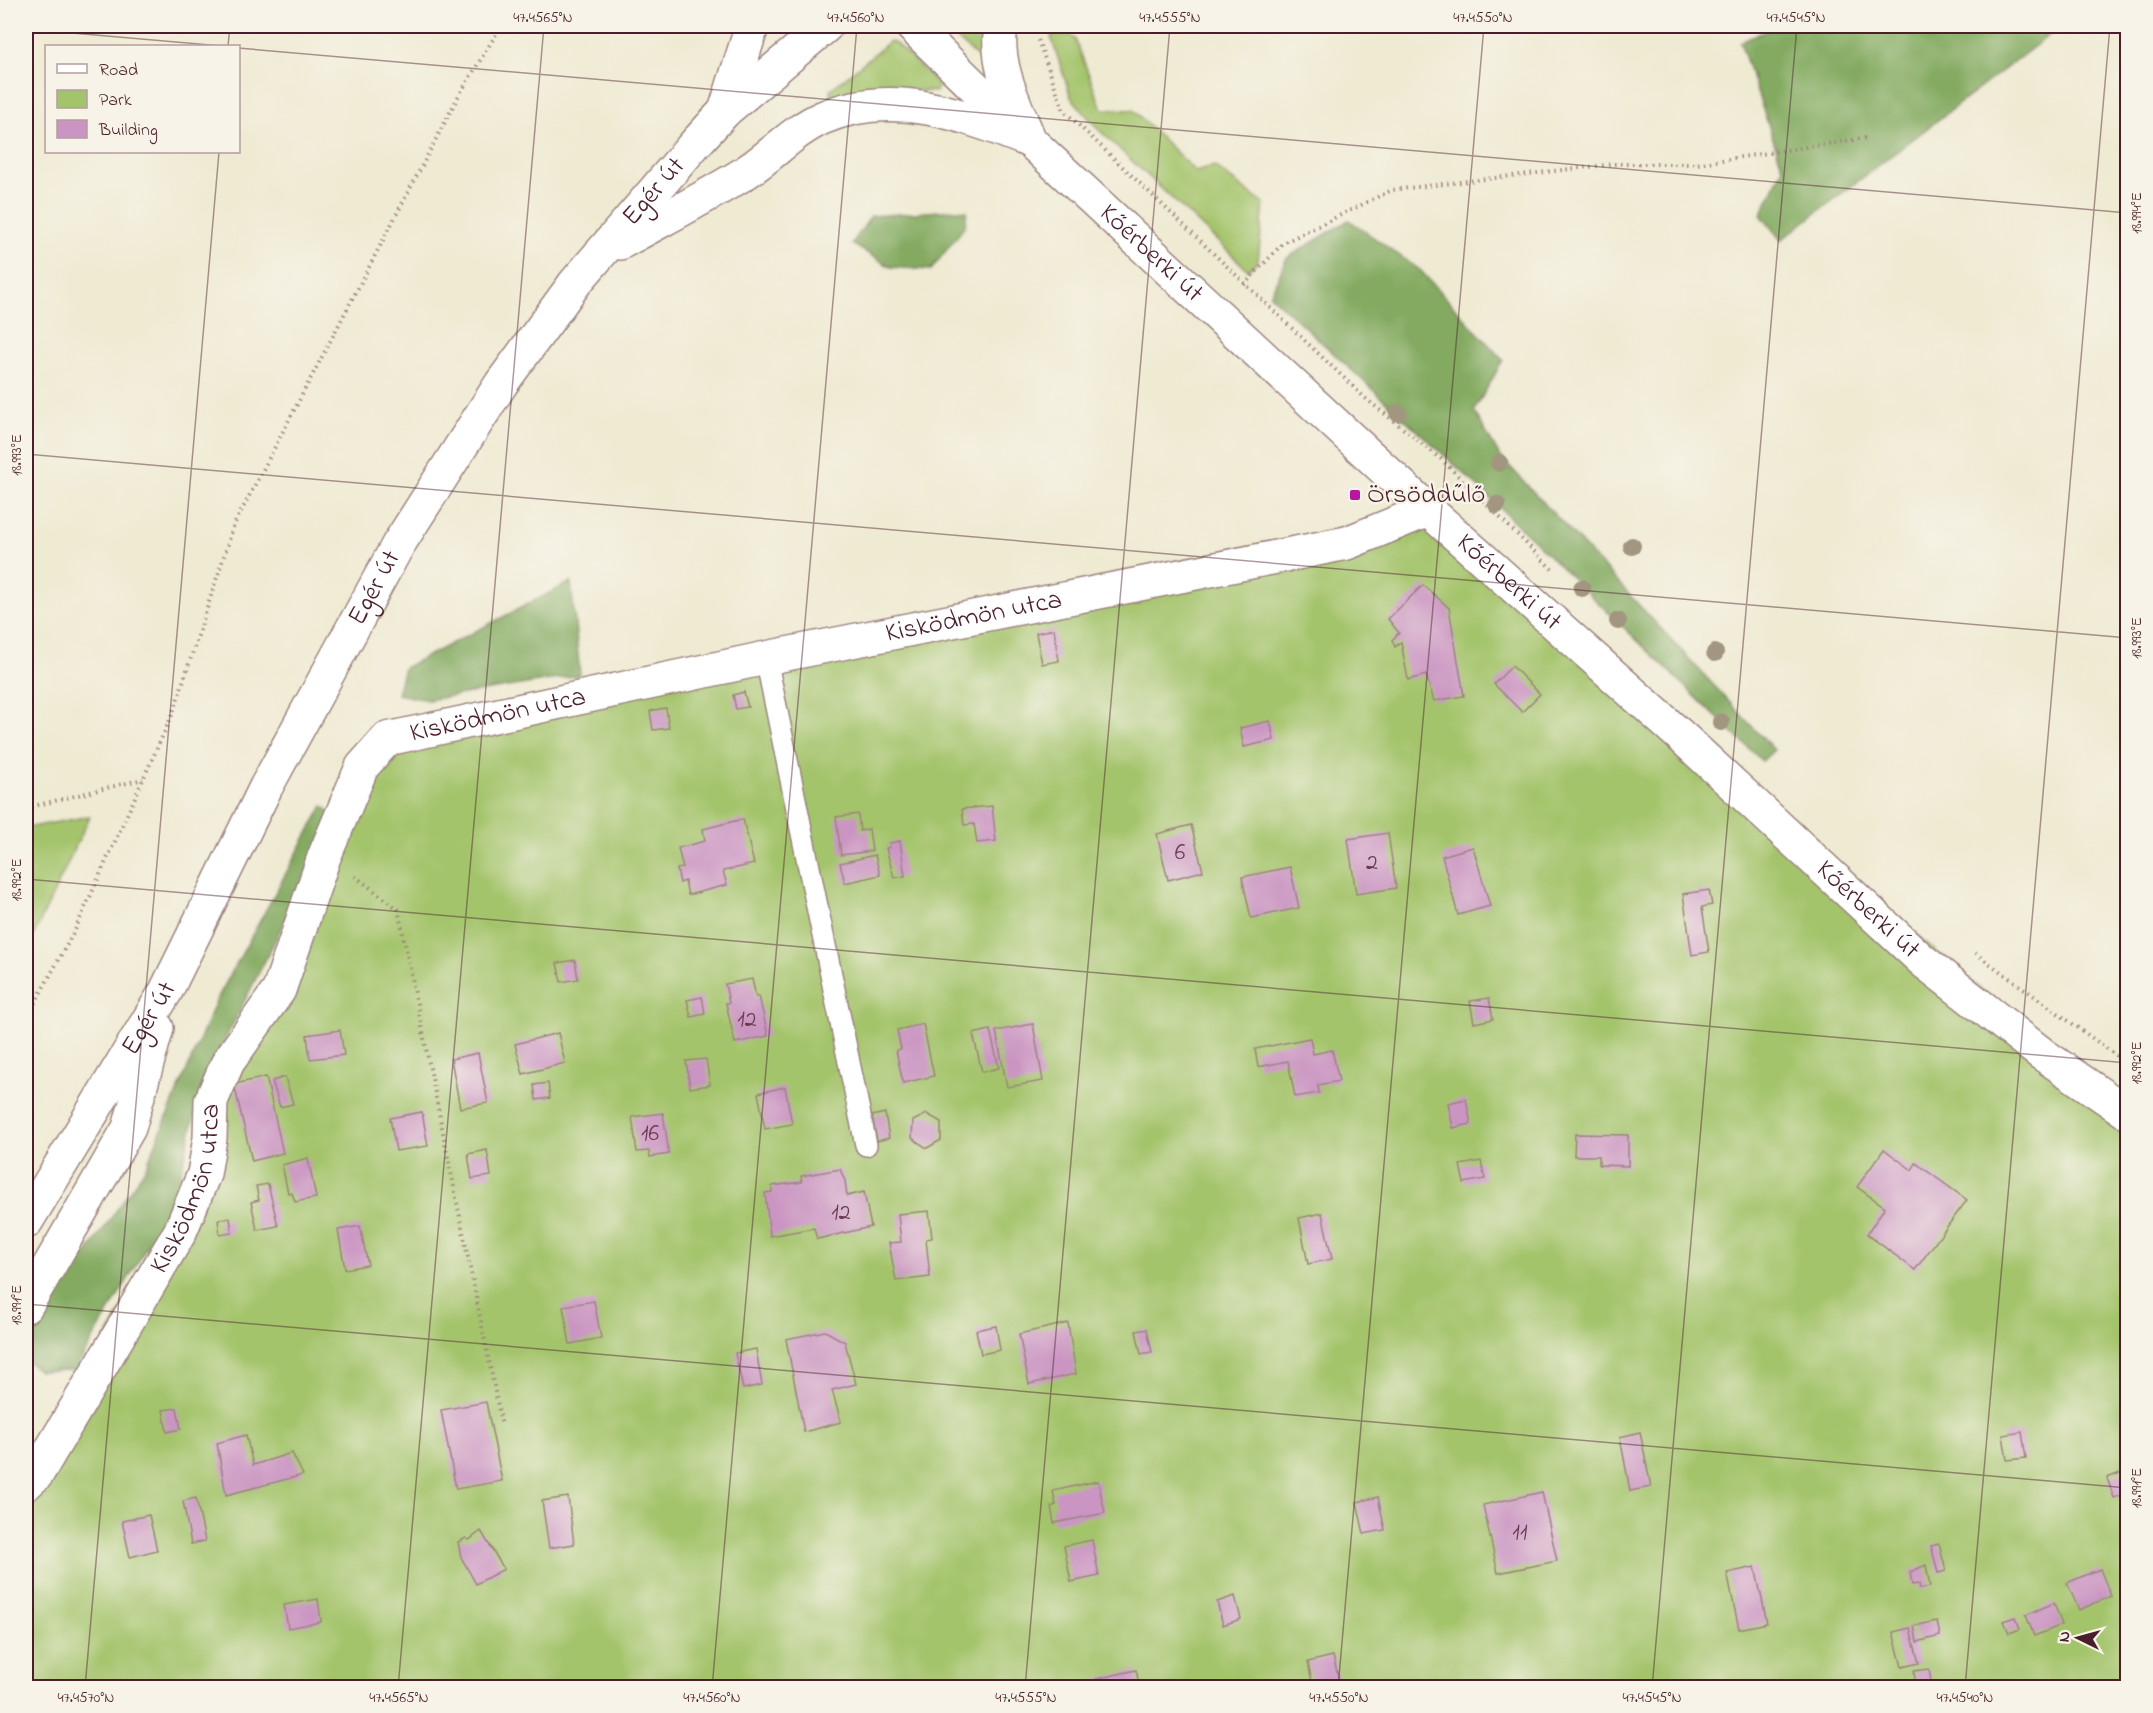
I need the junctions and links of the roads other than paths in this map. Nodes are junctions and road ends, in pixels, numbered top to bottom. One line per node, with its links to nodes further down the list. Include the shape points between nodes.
1 (752, 26): 5 (street)
2 (826, 26): 5 (street, Egér út)
3 (912, 26): 6 (street, Kőérberki út)
4 (1000, 29): 6 (street, via 1006,81)
5 (725, 111): 7 (street, Egér út)
6 (1030, 141): 7 (street, via 929,107 875,104 823,118 782,142 742,175); 8 (street, Kőérberki út)
7 (603, 252): 10 (street, Egér út, via 514,365 398,545 266,786)
8 (1428, 510): 9 (street, Kisködmön utca, via 1347,543); 11 (street, Kőérberki út, via 1683,738 1923,961 2042,1054)
9 (766, 658): 12 (lane); 15 (street, Kisködmön utca, via 387,739 362,767 324,856 279,990 228,1062 211,1101 204,1174 180,1233 37,1474)
10 (166, 991): 13 (street, Egér út); 14 (street, via 129,1128)
11 (2127, 1113)
12 (866, 1144)
13 (26, 1222)
14 (26, 1306)
15 (26, 1484)

